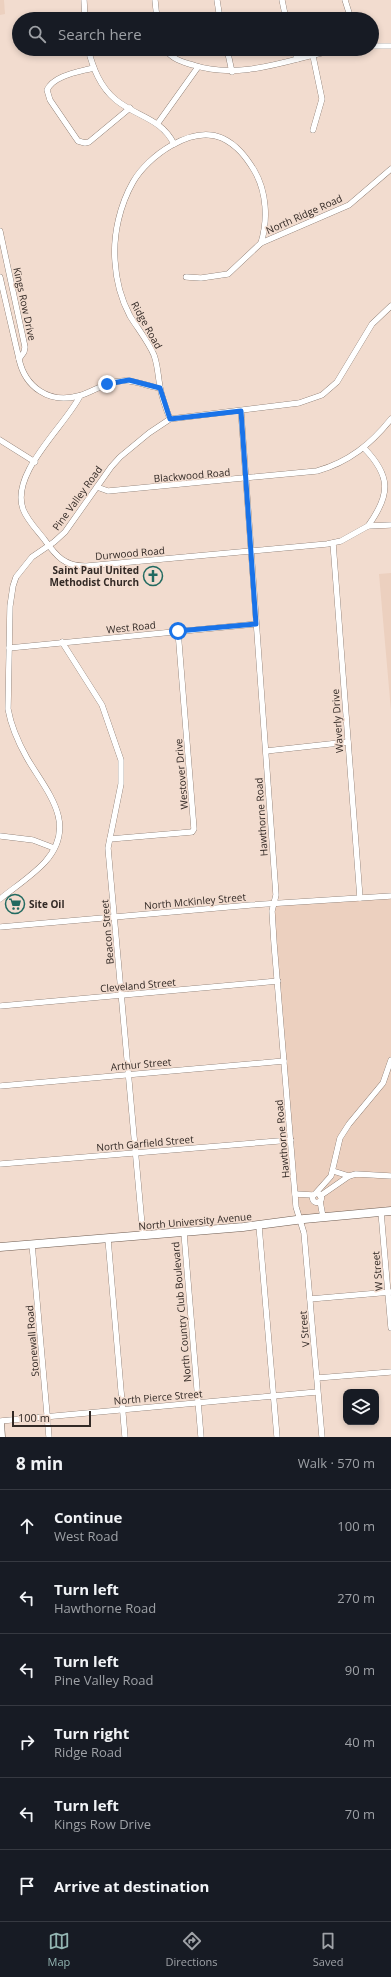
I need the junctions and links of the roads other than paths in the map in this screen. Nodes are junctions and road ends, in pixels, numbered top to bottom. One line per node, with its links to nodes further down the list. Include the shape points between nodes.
1 (84, 0): 6 (street)
2 (155, 0): 7 (street)
3 (217, 0): 8 (street)
4 (282, 0): 9 (street)
5 (345, 0): 10 (street)
6 (85, 12)
7 (156, 12)
8 (219, 12)
9 (285, 12)
10 (349, 12)
11 (379, 46): 12 (street)
12 (391, 46)
13 (90, 56): 20 (street)
14 (172, 56): 19 (street)
15 (229, 56): 21 (street)
16 (296, 56): 18 (street)
17 (313, 56): 18 (street); 24 (street, via 322,99)
18 (297, 59): 21 (street)
19 (198, 67): 21 (street); 23 (street)
20 (93, 68): 22 (street, via 111,95); 22 (street, via 60,78 52,83 48,90 50,100 78,141 90,142)
21 (232, 72)
22 (130, 108): 23 (street)
23 (158, 123): 25 (street)
24 (314, 130)
25 (174, 144): 28 (street, Ridge Road, via 198,137 214,136 233,144 244,156 258,178 263,195 265,222); 33 (street, Ridge Road, via 149,162 133,182 122,207 115,245 115,266 120,294 154,354)
26 (391, 169): 28 (street, North Ridge Road, via 349,204)
27 (0, 231): 32 (street, Kings Row Drive, via 25,347)
28 (261, 243): 30 (street, North Ridge Road, via 228,274 201,278)
29 (0, 277): 32 (street)
30 (186, 277)
31 (391, 306): 35 (street, Pine Valley Road, via 372,324 343,375 330,390 306,402)
32 (19, 359): 34 (street, via 26,377 38,391 58,398)
33 (160, 388): 34 (street, via 132,381 120,381); 36 (street, Ridge Road)
34 (80, 396): 40 (street, Durwood Road)
35 (241, 411): 36 (street, Pine Valley Road); 41 (street, Hawthorne Road)
36 (170, 419): 42 (street, Pine Valley Road, via 120,457)
37 (391, 419): 39 (street, Blackwood Road)
38 (0, 440): 40 (street)
39 (364, 448): 41 (street, Blackwood Road, via 345,460 323,469); 44 (street, via 379,464 385,483 382,506)
40 (35, 462): 46 (street, Durwood Road, via 23,484 22,504 26,515)
41 (246, 479): 42 (street, Blackwood Road, via 108,491); 47 (street, Hawthorne Road)
42 (97, 487): 46 (street, Pine Valley Road, via 59,538)
43 (391, 525): 44 (street, Durwood Road)
44 (368, 526): 45 (street, Durwood Road)
45 (333, 543): 47 (street, Durwood Road); 52 (street, Waverly Drive)
46 (48, 545): 47 (street, Durwood Road, via 63,561 79,566); 51 (street, Pine Valley Road, via 27,562 14,582)
47 (252, 550): 48 (street, Hawthorne Road)
48 (256, 624): 49 (street, West Road); 53 (street, Hawthorne Road)
49 (178, 631): 50 (street, West Road); 55 (street, Westover Drive, via 194,829 192,832)
50 (62, 642): 51 (street, West Road); 55 (street, Beacon Street, via 102,705 122,760 121,784)
51 (8, 648): 56 (street, Pine Valley Road, via 7,699 10,718 24,754 55,803 59,826)
52 (348, 742): 53 (street); 58 (street, Waverly Drive)
53 (266, 751): 60 (street, Hawthorne Road)
54 (0, 836): 56 (street, via 33,840)
55 (110, 839): 61 (street, Beacon Street, via 108,848)
56 (54, 848): 59 (street, Pine Valley Road, via 40,866)
57 (391, 896): 58 (street, North McKinley Street)
58 (360, 898): 60 (street, North McKinley Street)
59 (0, 899)
60 (275, 904): 61 (street, North McKinley Street); 63 (street, Hawthorne Road, via 272,911)
61 (115, 918): 62 (street, North McKinley Street); 64 (street, Beacon Street)
62 (0, 927)
63 (278, 981): 64 (street, Cleveland Street); 67 (street, Hawthorne Road)
64 (122, 996): 65 (street, Cleveland Street); 68 (street, Beacon Street)
65 (0, 1006)
66 (391, 1060): 73 (street, via 384,1083 340,1138)
67 (284, 1061): 68 (street, Arthur Street); 70 (street, Hawthorne Road)
68 (128, 1074): 69 (street, Arthur Street); 71 (street, Beacon Street)
69 (0, 1086)
70 (291, 1140): 71 (street, North Garfield Street); 76 (street, Hawthorne Road)
71 (135, 1153): 72 (street, North Garfield Street); 84 (street, Beacon Street)
72 (0, 1164)
73 (333, 1171): 74 (street); 77 (street)
74 (349, 1176): 75 (street, via 359,1173); 77 (street)
75 (391, 1176)
76 (295, 1194): 77 (street); 81 (street, Hawthorne Road)
77 (317, 1197): 80 (street)
78 (391, 1211): 79 (street, North University Avenue)
79 (381, 1212): 80 (street, North University Avenue); 88 (street, W Street)
80 (323, 1217): 81 (street, North University Avenue)
81 (300, 1220): 82 (street, North University Avenue); 89 (street, V Street, via 304,1233)
82 (259, 1226): 83 (street, North University Avenue); 94 (street)
83 (184, 1233): 84 (street, North University Avenue); 95 (street, North Country Club Boulevard)
84 (143, 1236): 85 (street, North University Avenue)
85 (108, 1239): 86 (street, North University Avenue); 96 (street)
86 (32, 1244): 87 (street, North University Avenue); 97 (street, Stonewall Road)
87 (0, 1247)
88 (390, 1292): 89 (street); 90 (street, W Street)
89 (310, 1299): 92 (street, V Street)
90 (391, 1328)
91 (391, 1372): 92 (street)
92 (317, 1378): 93 (street, V Street)
93 (317, 1392): 94 (street, North Pierce Street); 104 (street, V Street)
94 (274, 1396): 95 (street, North Pierce Street); 103 (street)
95 (198, 1403): 96 (street, North Pierce Street); 102 (street, North Country Club Boulevard)
96 (123, 1410): 97 (street, North Pierce Street); 101 (street)
97 (48, 1416): 98 (street, North Pierce Street); 100 (street, Stonewall Road)
98 (0, 1422): 99 (street)
99 (1, 1437)
100 (49, 1437)
101 (125, 1437)
102 (200, 1437)
103 (277, 1437)
104 (322, 1437)

